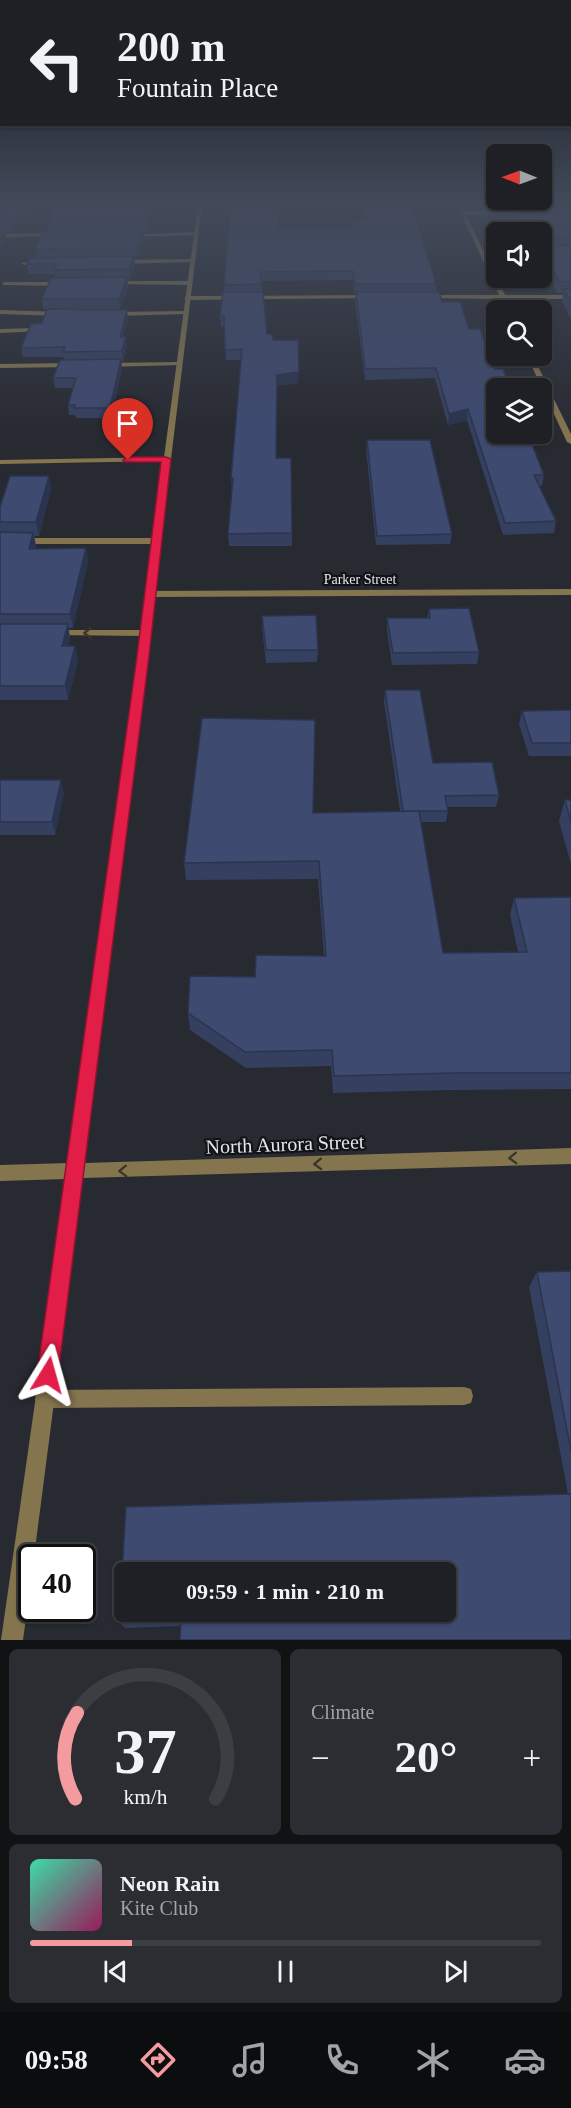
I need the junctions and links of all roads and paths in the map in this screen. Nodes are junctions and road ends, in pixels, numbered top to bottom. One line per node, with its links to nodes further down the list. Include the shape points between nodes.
1 (497, 282): 8 (street)
2 (190, 283): 5 (street); 10 (street)
3 (4, 284): 4 (street)
4 (72, 284)
5 (106, 284)
6 (380, 297): 10 (street)
7 (416, 297): 8 (street)
8 (503, 297): 9 (street); 11 (street)
9 (571, 297)
10 (188, 298): 13 (street)
11 (504, 300)
12 (0, 312): 14 (street)
13 (185, 313): 16 (street); 18 (street)
14 (45, 314): 15 (street); 17 (street, via 39,330)
15 (67, 314)
16 (101, 314)
17 (0, 331)
18 (179, 364): 20 (street); 24 (street)
19 (80, 365): 21 (street)
20 (91, 365)
21 (0, 366)
22 (535, 366): 23 (street)
23 (571, 442)
24 (166, 459): 25 (street); 27 (street)
25 (0, 462)
26 (0, 541): 27 (street)
27 (156, 541): 29 (street)
28 (571, 592): 29 (street, Parker Street)
29 (150, 594): 31 (street)
30 (43, 633): 31 (street, one-way to 30)
31 (146, 633): 33 (street)
32 (571, 1156): 33 (street, North Aurora Street, one-way to 33)
33 (76, 1172): 34 (street, North Aurora Street); 36 (street)
34 (0, 1173)
35 (464, 1396): 36 (street)
36 (44, 1399): 37 (street)
37 (12, 1640)

